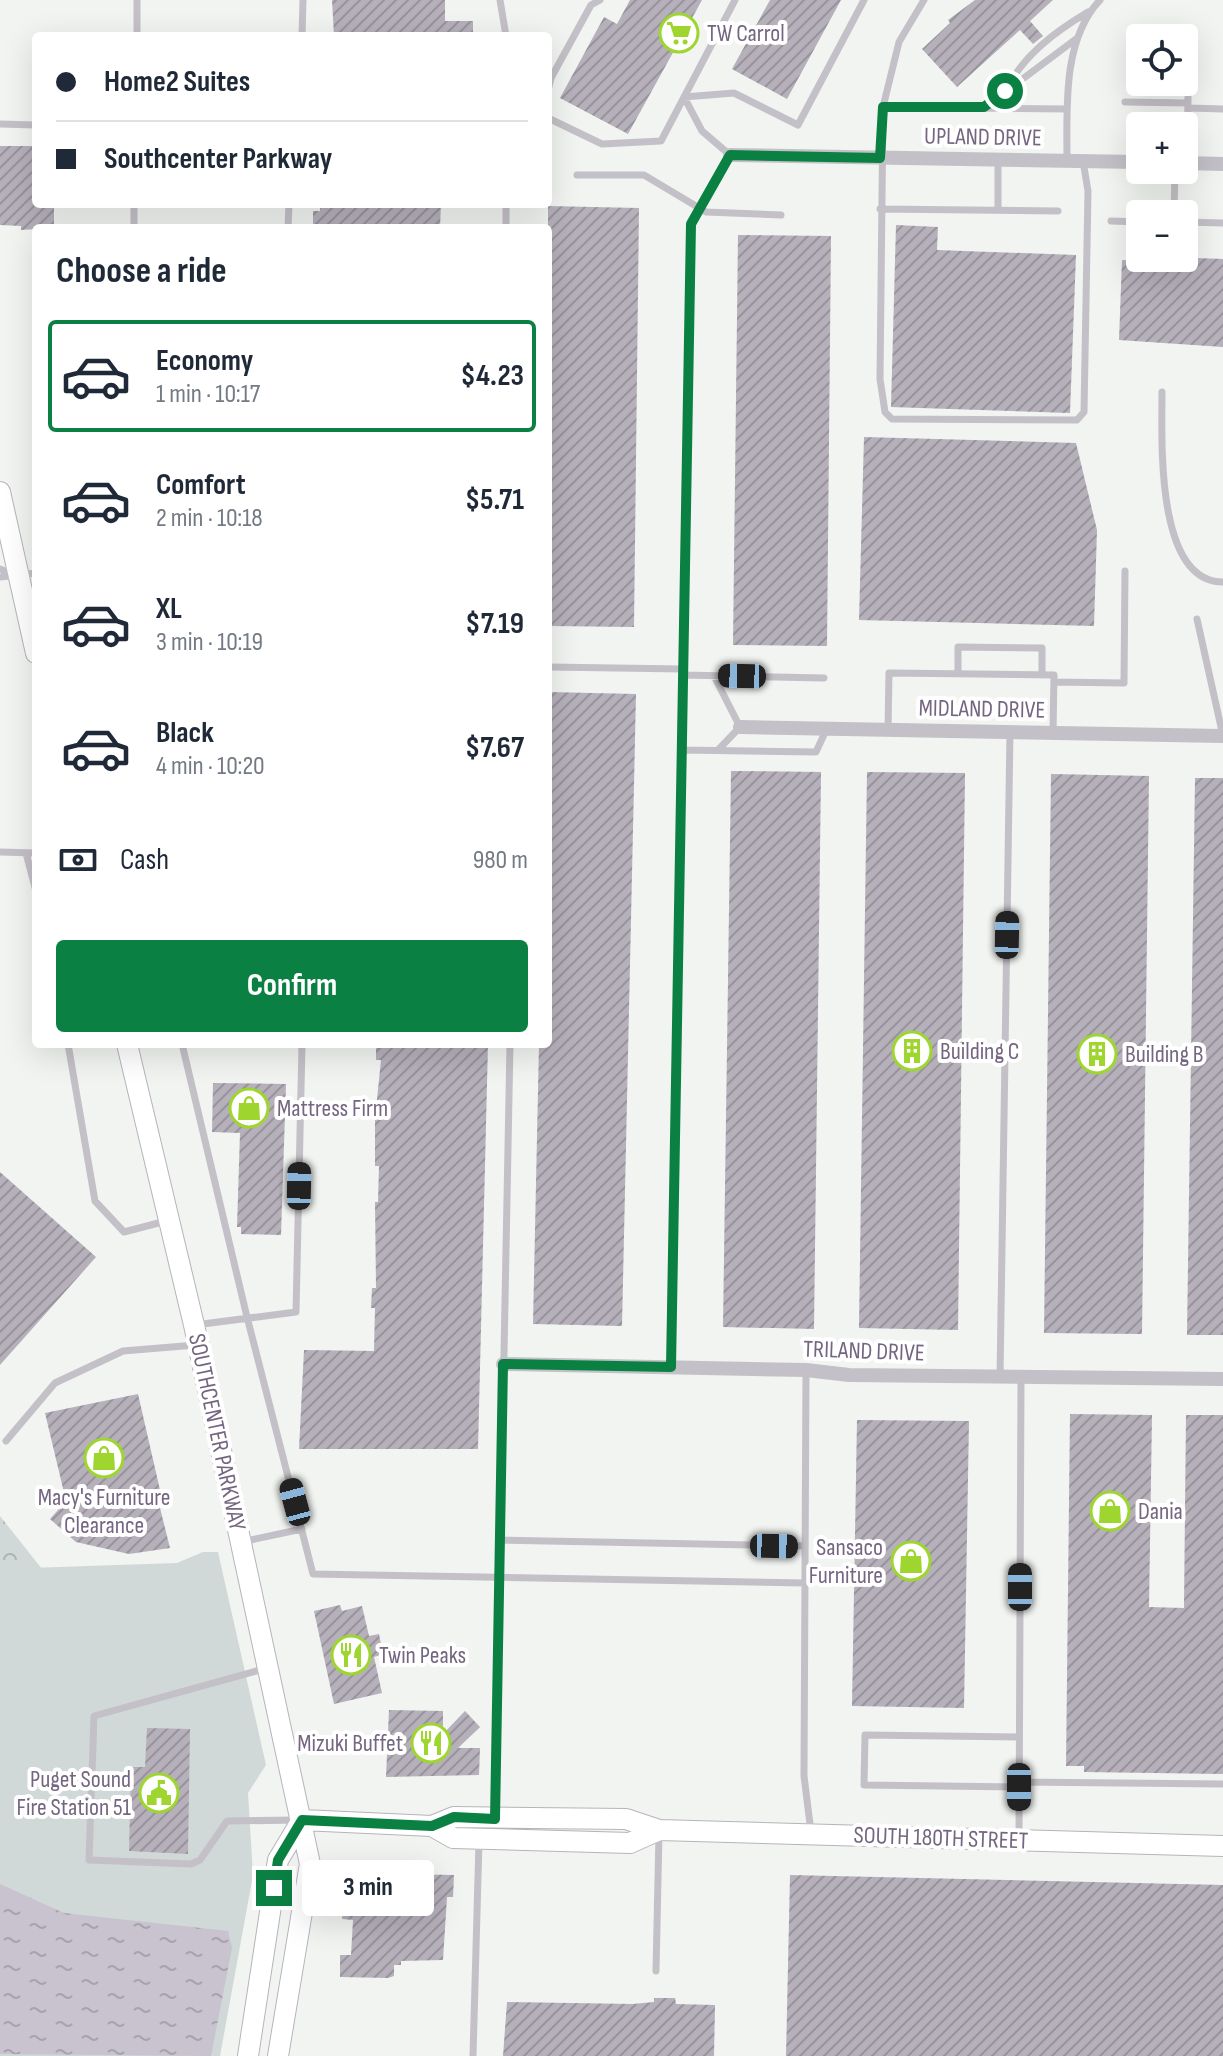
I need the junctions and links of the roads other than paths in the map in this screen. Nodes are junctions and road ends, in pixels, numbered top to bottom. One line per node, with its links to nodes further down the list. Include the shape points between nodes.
1 (137, 0): 10 (lane)
2 (303, 0): 11 (lane)
3 (500, 0): 12 (lane)
4 (600, 0): 14 (lane, via 591,5)
5 (735, 0): 17 (lane)
6 (864, 0): 17 (lane, via 798,125 734,93)
7 (924, 0): 20 (lane, via 899,42)
8 (1100, 0): 9 (lane)
9 (1089, 11): 13 (lane); 15 (lane, via 1056,31 1017,68)
10 (137, 32)
11 (302, 32)
12 (505, 32)
13 (1076, 39): 15 (lane); 22 (lane)
14 (552, 76)
15 (1005, 91): 21 (lane)
16 (1188, 96): 19 (lane)
17 (684, 97): 25 (lane, via 661,141 602,144); 28 (lane, via 702,131)
18 (1125, 102): 19 (lane)
19 (1188, 106): 23 (lane); 24 (lane)
20 (883, 107): 21 (lane); 29 (lane)
21 (984, 107): 22 (lane)
22 (1067, 109): 31 (lane)
23 (1223, 109)
24 (1187, 112)
25 (552, 120)
26 (0, 124): 27 (lane)
27 (32, 125)
28 (730, 155): 29 (street, UPLAND DRIVE); 37 (lane)
29 (880, 158): 30 (street, UPLAND DRIVE); 38 (lane)
30 (998, 160): 31 (street, UPLAND DRIVE); 39 (lane)
31 (1067, 161): 32 (street, UPLAND DRIVE)
32 (1083, 161): 33 (street, UPLAND DRIVE); 38 (lane, via 1088,191 1084,412 1077,420 892,419 885,412 880,379)
33 (1126, 162)
34 (1223, 164): 35 (street)
35 (1198, 165)
36 (577, 175): 37 (lane, via 644,175)
37 (701, 209): 41 (lane, via 724,215); 54 (lane, via 691,224)
38 (880, 209): 39 (lane)
39 (998, 210): 40 (lane)
40 (1058, 211)
41 (781, 215)
42 (1111, 221): 43 (lane)
43 (1126, 222)
44 (1198, 222): 45 (lane)
45 (1223, 223)
46 (1162, 392): 50 (lane, via 1162,486 1174,531 1195,576)
47 (1, 503): 49 (main road)
48 (1125, 571): 59 (lane, via 1124,683)
49 (13, 574): 52 (main road)
50 (1223, 582)
51 (1197, 619): 60 (lane)
52 (32, 639)
53 (552, 667): 54 (lane)
54 (683, 672): 57 (lane); 68 (lane)
55 (958, 674): 56 (lane); 56 (lane, via 958,647 1042,648); 64 (lane, via 889,673)
56 (1042, 675): 59 (lane, via 1054,675)
57 (714, 676): 58 (lane); 62 (lane)
58 (824, 678)
59 (1054, 682): 66 (lane)
60 (1213, 690): 61 (lane); 67 (lane)
61 (1223, 690)
62 (740, 727): 63 (street, MIDLAND DRIVE); 69 (lane)
63 (827, 728): 64 (street, MIDLAND DRIVE); 69 (lane, via 816,752)
64 (888, 730): 65 (street, MIDLAND DRIVE)
65 (1010, 732): 66 (street, MIDLAND DRIVE); 85 (lane)
66 (1053, 733): 67 (street, MIDLAND DRIVE)
67 (1223, 736)
68 (682, 750): 69 (lane); 83 (lane)
69 (718, 750)
70 (0, 852): 71 (lane)
71 (26, 853): 72 (lane); 73 (lane)
72 (32, 853)
73 (32, 876)
74 (69, 1048): 79 (lane, via 95,1201 124,1232)
75 (128, 1048): 79 (main road, SOUTHCENTER PARKWAY)
76 (183, 1048): 80 (lane)
77 (302, 1048): 80 (lane, via 296,1312)
78 (510, 1048): 82 (lane)
79 (167, 1221): 81 (main road, SOUTHCENTER PARKWAY)
80 (247, 1317): 81 (lane); 89 (lane)
81 (196, 1335): 88 (lane, via 160,1351 123,1351 55,1383); 91 (main road, SOUTHCENTER PARKWAY)
82 (503, 1364): 83 (street, TRILAND DRIVE); 90 (lane)
83 (671, 1367): 84 (street, TRILAND DRIVE)
84 (806, 1370): 85 (street, TRILAND DRIVE); 92 (lane)
85 (1000, 1377): 86 (street, TRILAND DRIVE)
86 (1021, 1377): 87 (street, TRILAND DRIVE); 96 (lane)
87 (1223, 1379)
88 (6, 1441)
89 (302, 1529): 91 (lane); 93 (lane, via 313,1574)
90 (499, 1540): 92 (lane); 93 (lane)
91 (241, 1542): 95 (main road, SOUTHCENTER PARKWAY)
92 (805, 1546): 94 (lane)
93 (498, 1578): 94 (lane); 99 (lane)
94 (805, 1583): 103 (lane, via 804,1776)
95 (269, 1667): 100 (main road, SOUTHCENTER PARKWAY); 100 (lane, via 94,1716 89,1860 191,1864 200,1860 227,1821)
96 (1019, 1737): 98 (lane); 98 (lane, via 865,1735 864,1785)
97 (1223, 1784): 98 (lane)
98 (1019, 1785): 105 (lane)
99 (495, 1819): 101 (main road, SOUTH 180TH STREET, via 454,1817); 102 (main road, SOUTH 180TH STREET, via 626,1819)
100 (302, 1820): 101 (main road, SOUTH 180TH STREET); 108 (main road, via 278,1860); 109 (main road, SOUTHCENTER PARKWAY, via 310,1864)
101 (432, 1826): 104 (main road, SOUTH 180TH STREET, via 453,1838)
102 (659, 1830): 103 (main road, SOUTH 180TH STREET); 104 (main road, SOUTH 180TH STREET, via 630,1843); 107 (lane)
103 (811, 1834): 105 (main road, SOUTH 180TH STREET)
104 (479, 1839): 110 (lane)
105 (1019, 1840): 106 (main road, SOUTH 180TH STREET)
106 (1223, 1846)
107 (656, 1971)
108 (248, 2056)
109 (278, 2056)
110 (473, 2056)

